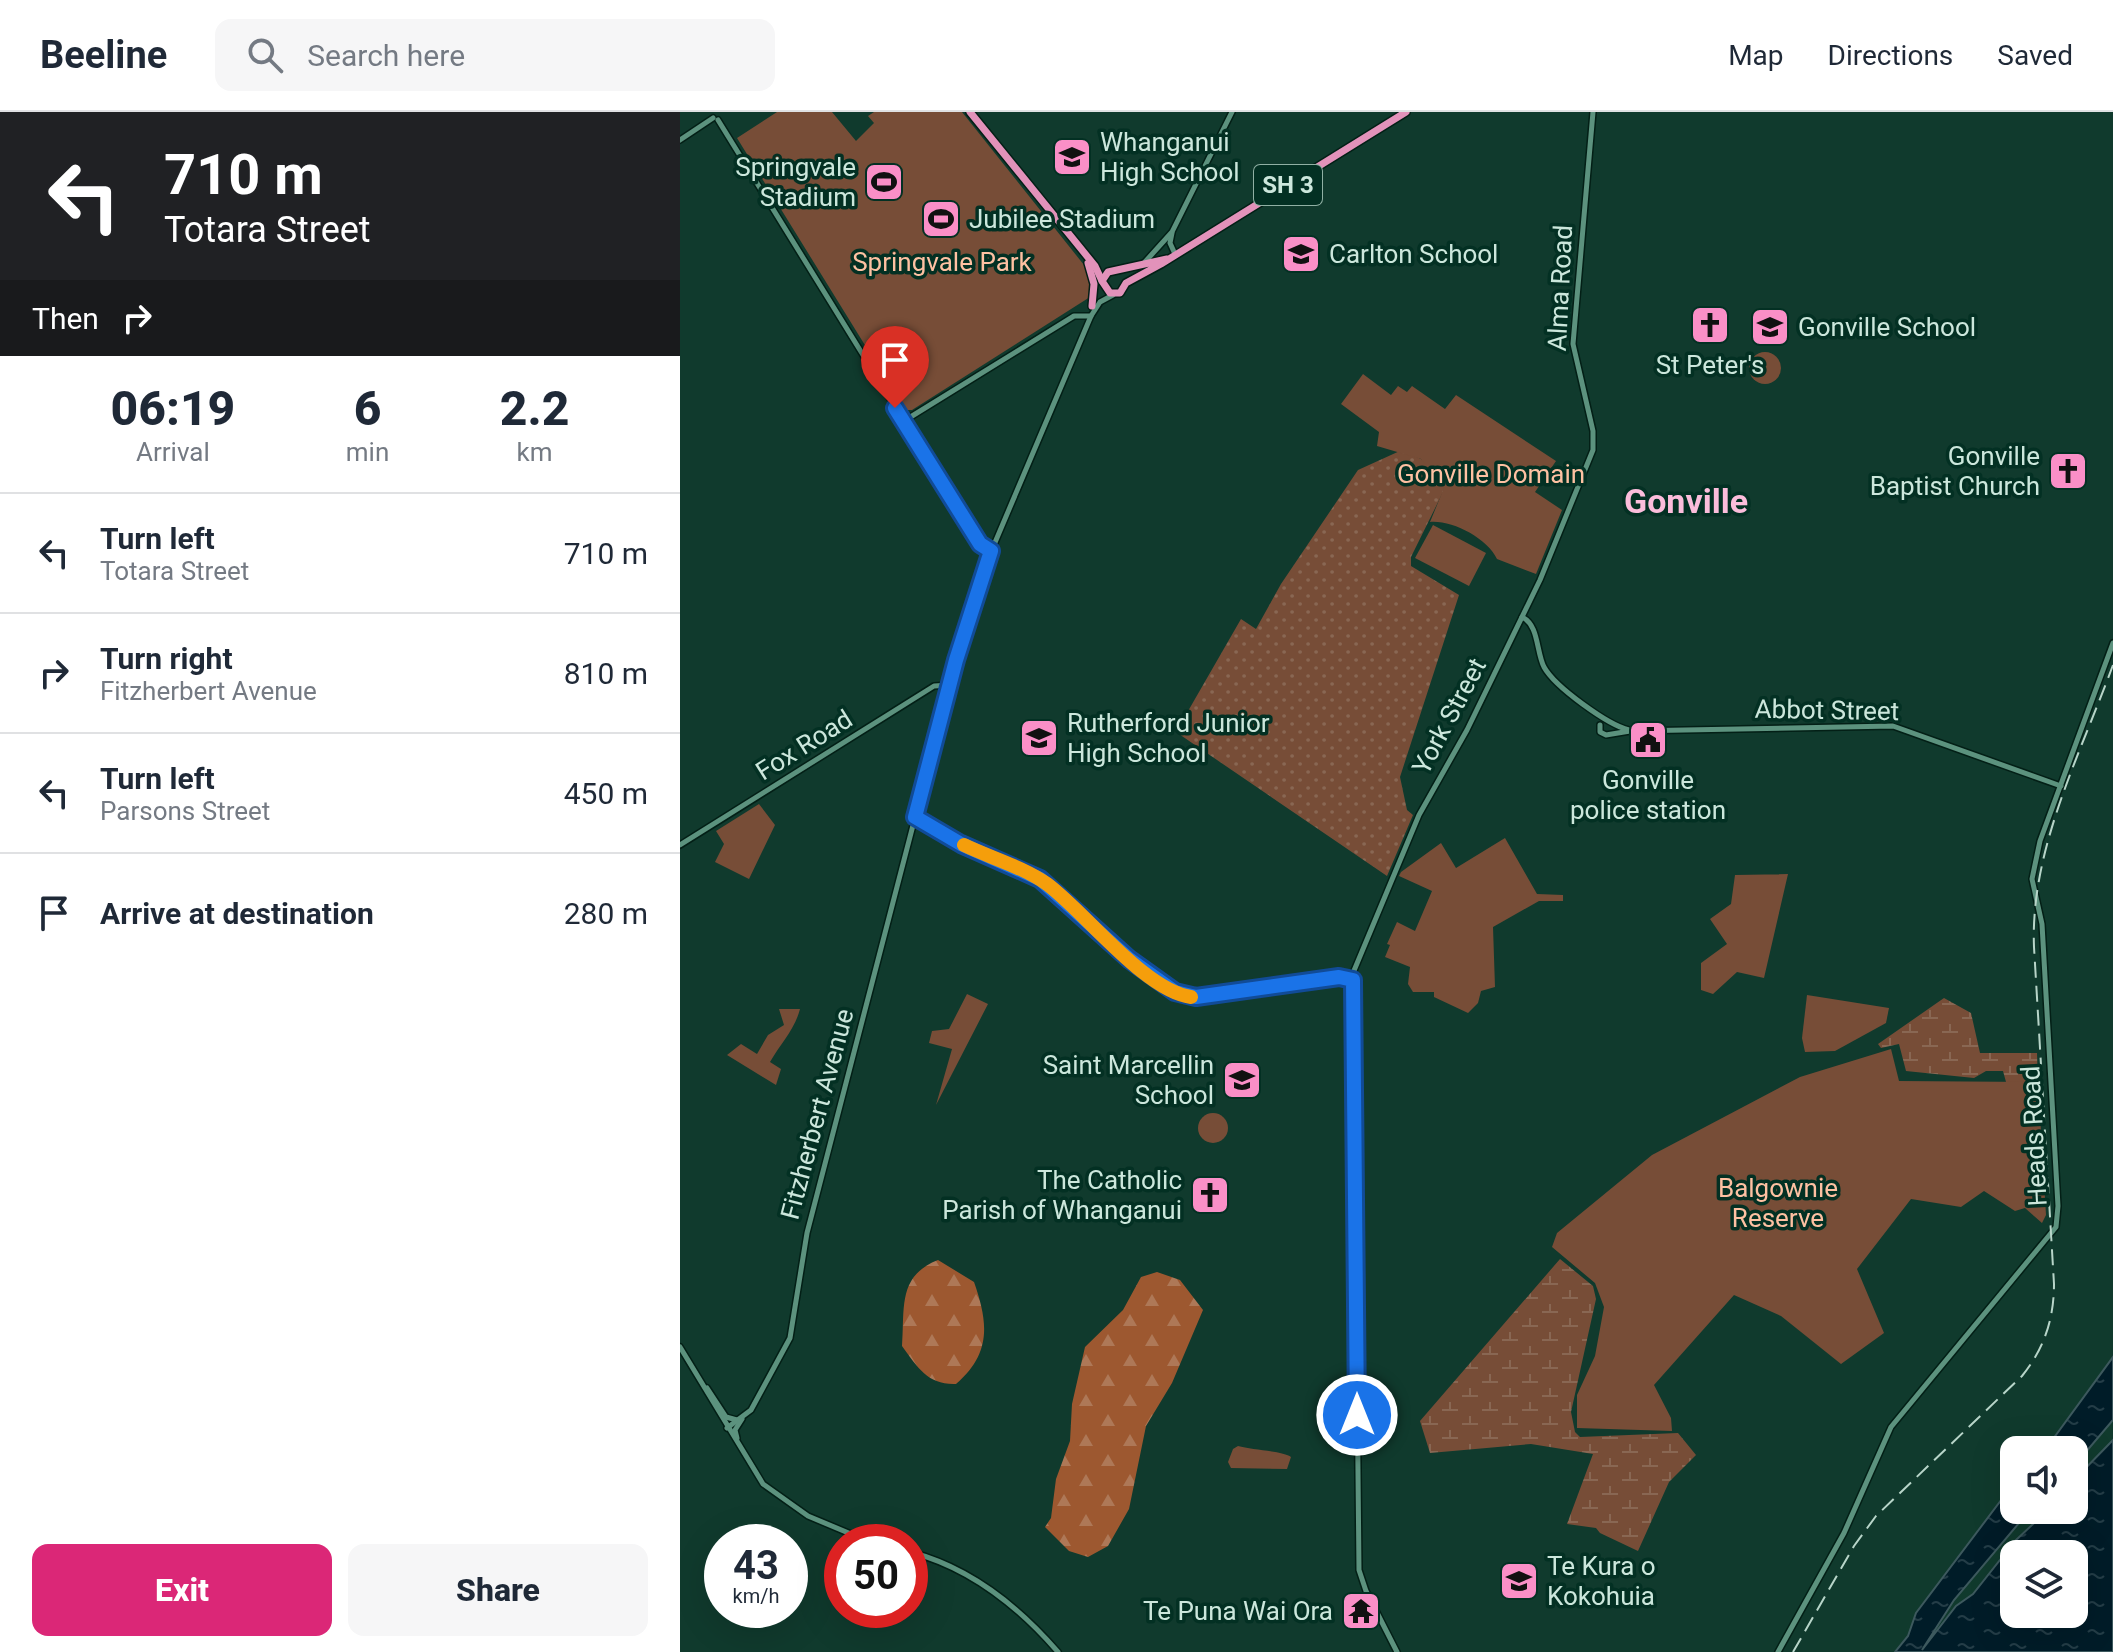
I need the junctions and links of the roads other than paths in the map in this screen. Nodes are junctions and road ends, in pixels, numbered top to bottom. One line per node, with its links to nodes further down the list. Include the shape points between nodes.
1 (720, 112): 6 (main road)
2 (970, 112): 9 (highway)
3 (1232, 112): 8 (main road)
4 (1406, 112): 10 (highway, SH 3)
5 (1593, 112): 21 (main road, Alma Road, via 1573,344 1594,445)
6 (715, 117): 7 (main road); 19 (main road)
7 (680, 140)
8 (1172, 232): 10 (main road); 12 (main road)
9 (1084, 253): 13 (highway); 14 (highway); 17 (highway, via 1094,280)
10 (1175, 254): 11 (highway, SH 3)
11 (1167, 259): 12 (highway, SH 3); 15 (highway, SH 3)
12 (1136, 268): 13 (highway, SH 3)
13 (1114, 270): 14 (highway); 15 (highway)
14 (1102, 282): 16 (highway); 17 (main road)
15 (1126, 283): 16 (highway, SH 3)
16 (1113, 294): 18 (main road, Fitzherbert Avenue)
17 (1092, 306): 18 (main road)
18 (1091, 316): 19 (main road, via 1074,316); 20 (main road, Fitzherbert Avenue)
19 (904, 421): 20 (main road, via 980,544)
20 (991, 551): 23 (main road, Fitzherbert Avenue)
21 (1522, 617): 24 (main road, via 1532,625 1548,673); 34 (main road, York Street, via 1410,834)
22 (2113, 643): 29 (main road, Heads Road)
23 (950, 685): 30 (main road, Fitzherbert Avenue); 33 (main road, Fox Road, via 934,686)
24 (1592, 710): 25 (main road); 26 (main road)
25 (1610, 723): 26 (main road); 27 (main road, Abbot Street); 28 (main road, via 1613,731)
26 (1600, 725): 28 (main road, via 1600,732)
27 (1630, 731): 28 (main road, Abbot Street); 29 (main road, Abbot Street, via 1893,726)
28 (1608, 735)
29 (2061, 786): 44 (main road, Heads Road, via 2032,875 2042,924 2056,1227 1891,1427 1844,1533)
30 (921, 794): 31 (main road, Fitzherbert Avenue); 32 (main road, Fitzherbert Avenue)
31 (915, 817): 32 (main road); 37 (main road, Fitzherbert Avenue, via 807,1233 793,1327 773,1375)
32 (925, 821): 34 (main road, via 1045,883 1122,954 1181,995)
33 (680, 845)
34 (1351, 977): 43 (main road, via 1359,1570)
35 (680, 1347): 36 (main road)
36 (701, 1382): 37 (main road, via 727,1418); 38 (main road)
37 (742, 1418): 38 (main road, Fitzherbert Avenue); 39 (main road, via 735,1435)
38 (727, 1428): 39 (main road)
39 (755, 1474): 40 (main road, via 788,1505)
40 (830, 1524)
41 (928, 1558): 42 (main road, via 978,1581)
42 (1058, 1652)
43 (1397, 1652)
44 (1778, 1652)

